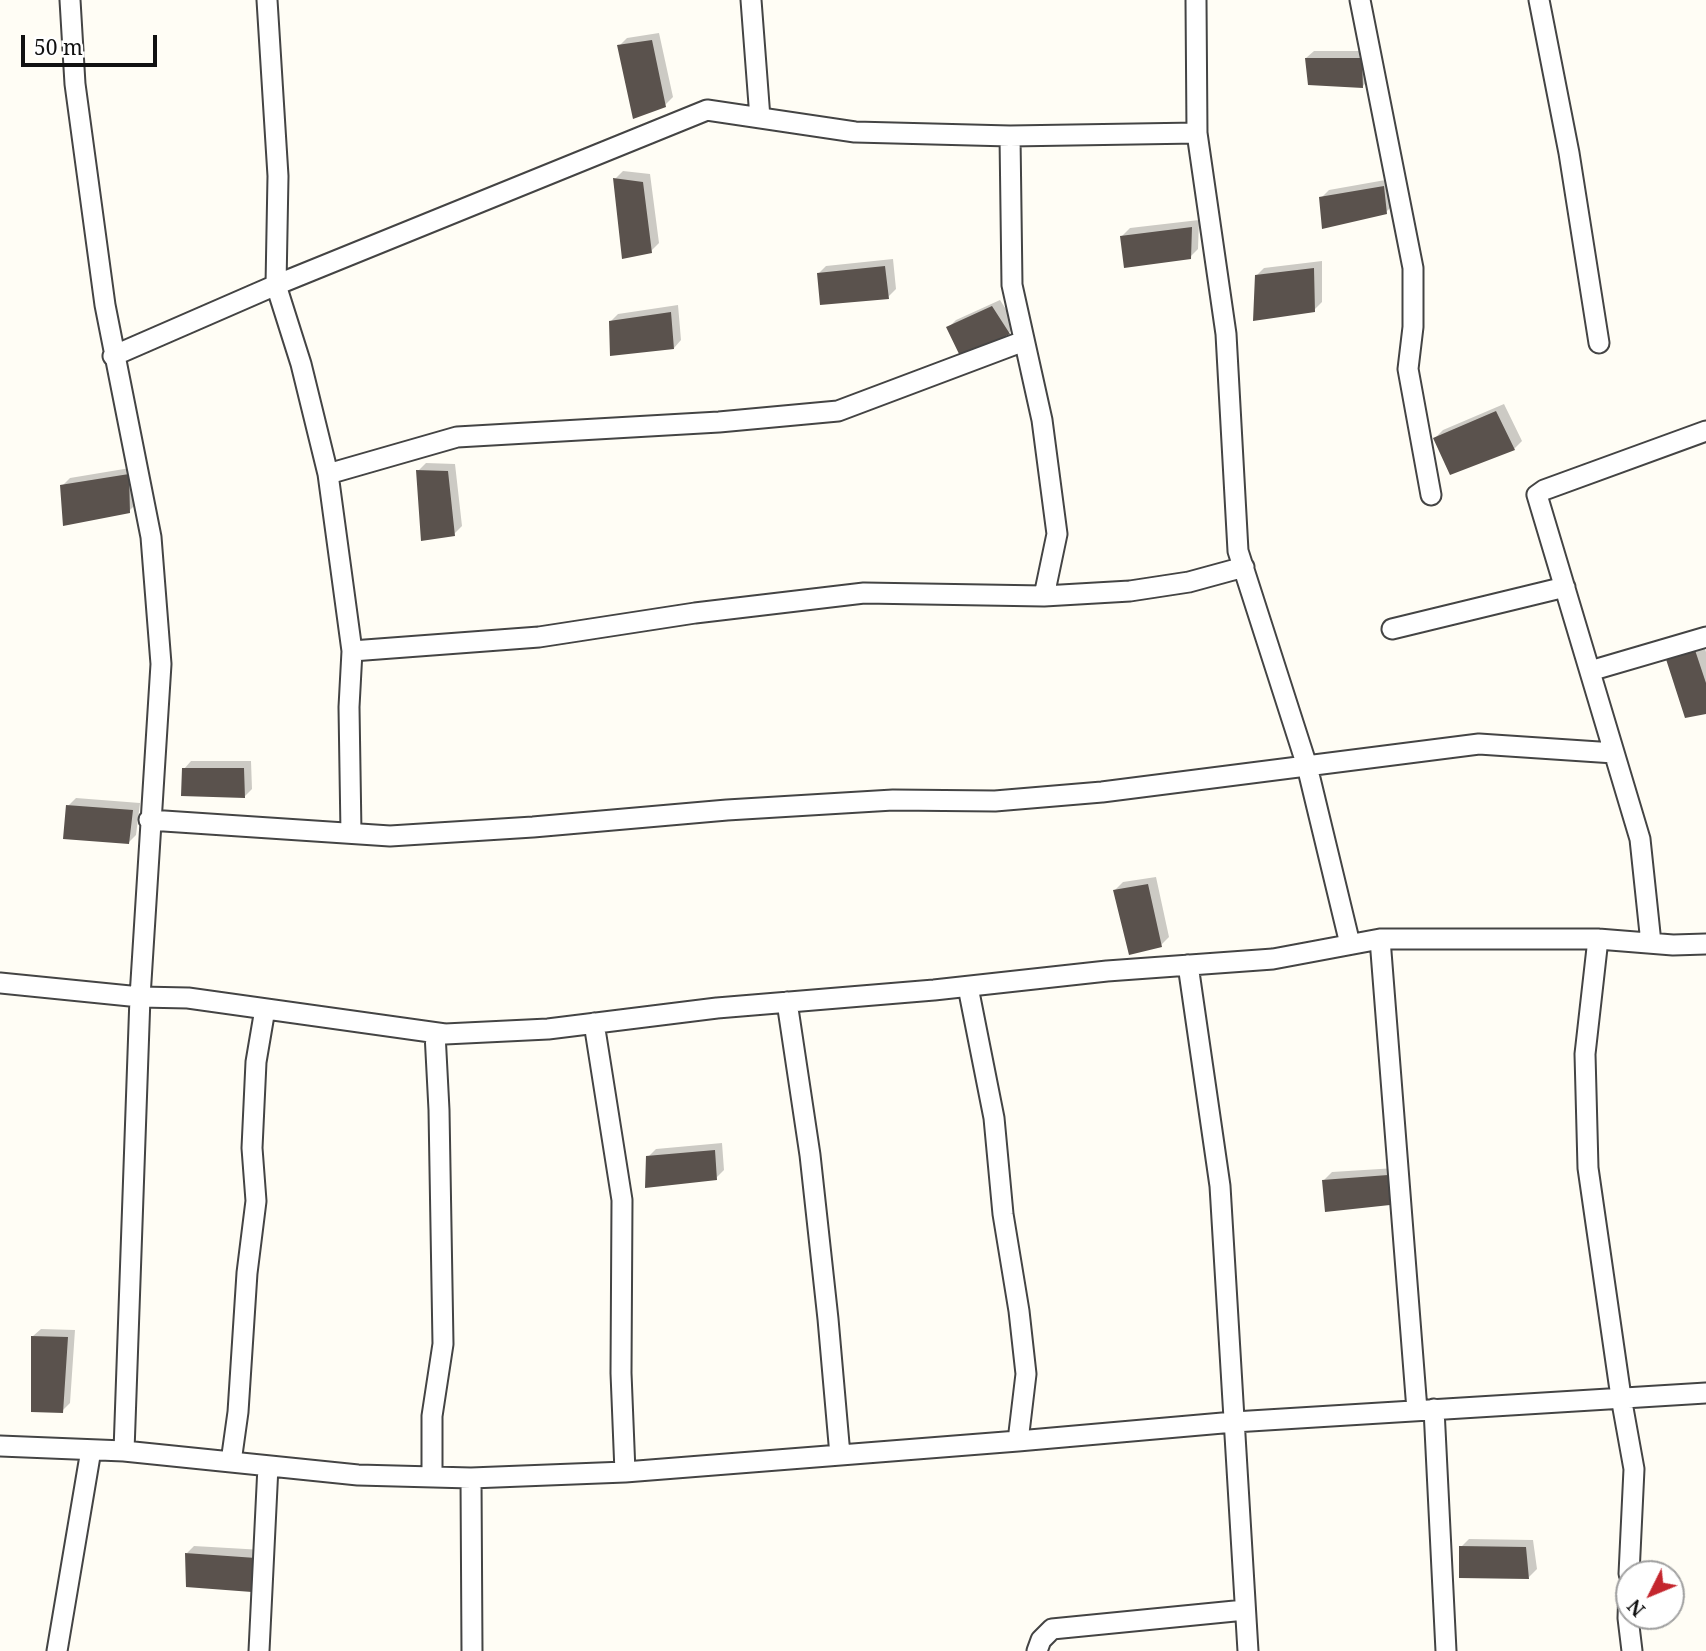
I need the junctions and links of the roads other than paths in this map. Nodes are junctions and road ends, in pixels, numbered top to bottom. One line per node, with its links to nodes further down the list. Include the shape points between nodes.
1 (70, 0): 13 (street, via 75,84)
2 (267, 0): 10 (street, via 278,176)
3 (751, 0): 7 (street)
4 (1196, 0): 8 (street)
5 (1360, 0): 16 (street, via 1413,268 1408,369)
6 (1539, 0): 12 (street)
7 (760, 118): 9 (street, via 855,132); 10 (street, via 707,110)
8 (1197, 133): 9 (street); 17 (street, via 1226,334 1238,551)
9 (1010, 135): 11 (street, via 1012,285)
10 (276, 285): 13 (street); 15 (street)
11 (1024, 341): 15 (street, via 838,411 457,437); 19 (street, via 1042,420 1057,534)
12 (1599, 342)
13 (113, 356): 26 (street, via 151,537 154,575 160,664)
14 (1706, 431): 18 (street, via 1537,495)
15 (328, 474): 22 (street)
16 (1431, 495)
17 (1244, 567): 19 (street, via 1130,591); 25 (street)
18 (1565, 587): 20 (street); 23 (street)
19 (1044, 596): 22 (street, via 864,593 695,612 539,637)
20 (1392, 629)
21 (1706, 637): 23 (street)
22 (352, 652): 27 (street)
23 (1590, 671): 24 (street)
24 (1614, 753): 25 (street, via 1479,744); 30 (street, via 1640,839)
25 (1307, 766): 27 (street, via 995,801 892,800 403,835); 31 (street)
26 (149, 820): 27 (street); 36 (street)
27 (351, 833)
28 (1380, 939): 29 (street); 31 (street); 43 (street)
29 (1598, 939): 30 (street); 42 (street, via 1585,1054 1588,1168)
30 (1651, 943): 32 (street)
31 (1350, 944): 33 (street, via 1273,959)
32 (1706, 944)
33 (1188, 965): 35 (street); 44 (street, via 1220,1186)
34 (0, 983): 36 (street)
35 (968, 987): 37 (street); 45 (street, via 994,1118 1026,1374)
36 (140, 997): 38 (street, via 188,998); 48 (street)
37 (787, 1002): 39 (street); 49 (street, via 810,1155)
38 (265, 1009): 40 (street); 50 (street, via 256,1062 252,1148 256,1201)
39 (594, 1023): 40 (street); 52 (street, via 622,1200)
40 (435, 1033): 53 (street, via 443,1344 432,1416)
41 (1706, 1394): 42 (street)
42 (1621, 1397): 43 (street); 55 (street, via 1634,1469)
43 (1425, 1409): 44 (street); 63 (street)
44 (1234, 1422): 45 (street); 56 (street)
45 (1018, 1441): 49 (street)
46 (0, 1446): 47 (street)
47 (91, 1450): 48 (street); 58 (street)
48 (124, 1451): 50 (street)
49 (840, 1455): 52 (street)
50 (231, 1462): 51 (street)
51 (268, 1466): 53 (street); 59 (street)
52 (625, 1472): 54 (street)
53 (432, 1477): 54 (street)
54 (471, 1478): 60 (street)
55 (1630, 1560)
56 (1245, 1611): 61 (street, via 1052,1629); 62 (street)
57 (1629, 1630): 64 (street)
58 (57, 1651)
59 (259, 1651)
60 (472, 1651)
61 (1037, 1651)
62 (1248, 1651)
63 (1446, 1651)
64 (1632, 1651)

